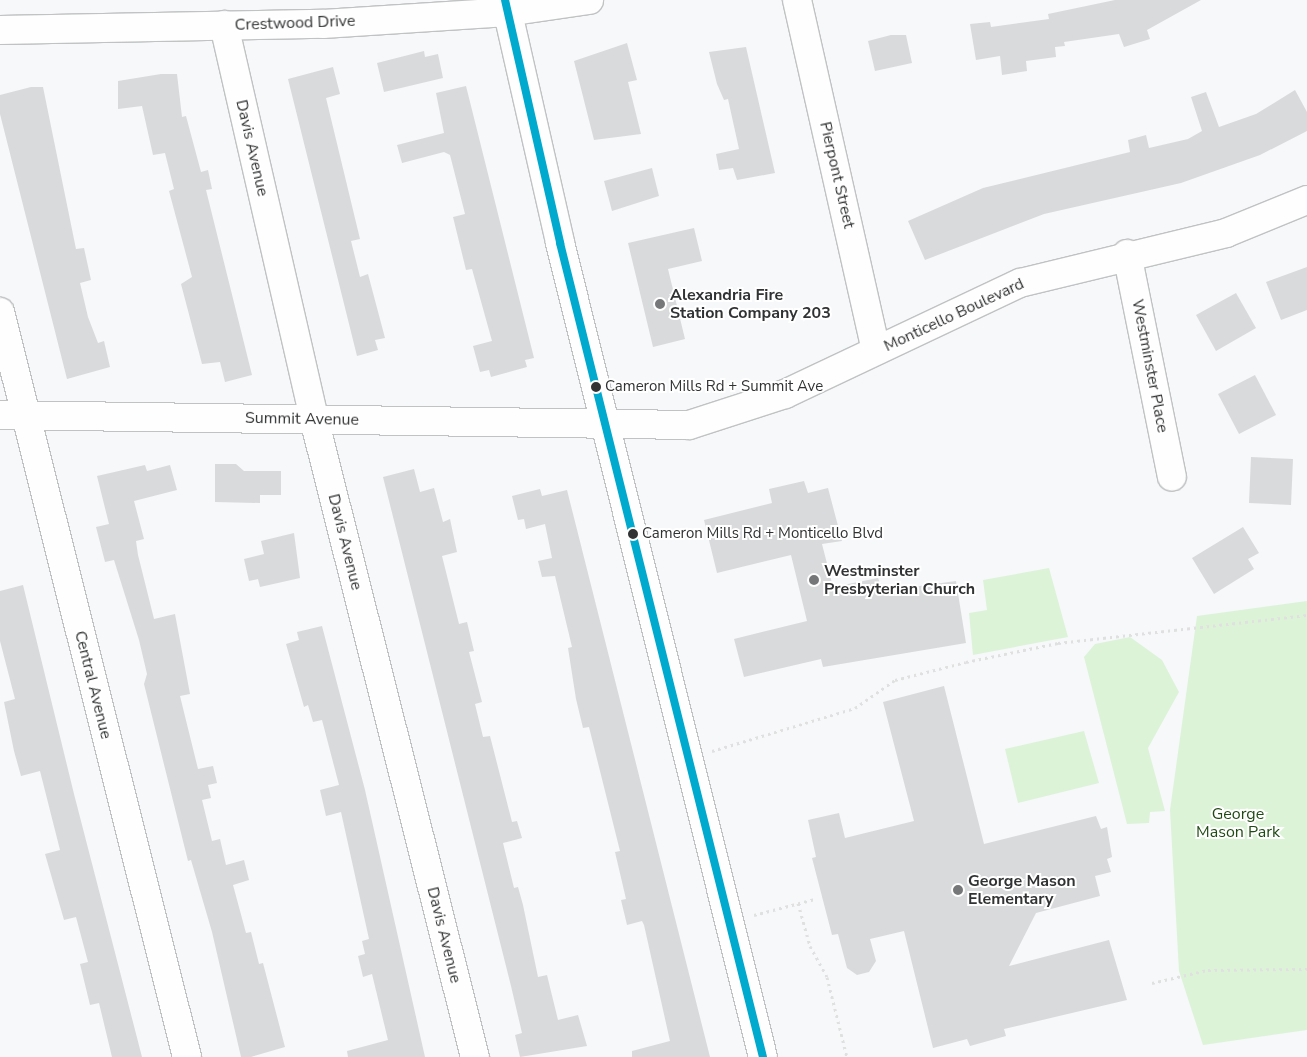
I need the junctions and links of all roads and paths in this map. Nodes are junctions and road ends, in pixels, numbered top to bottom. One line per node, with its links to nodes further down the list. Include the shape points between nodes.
1 (589, 0): 3 (street, Crestwood Drive)
2 (797, 0): 9 (street, Pierpont Street)
3 (506, 6): 4 (street, Crestwood Drive, via 323,24); 12 (street)
4 (224, 25): 5 (street, Crestwood Drive); 11 (street, Davis Avenue)
5 (0, 30)
6 (1307, 200): 7 (street, Monticello Boulevard, via 1226,233)
7 (1127, 254): 9 (street, Monticello Boulevard, via 1020,283); 13 (street, Westminster Place)
8 (0, 312): 10 (street, Central Avenue)
9 (876, 350): 12 (street, Monticello Boulevard, via 785,394 717,419 660,428)
10 (8, 418): 11 (street, Summit Avenue); 21 (street, Central Avenue)
11 (314, 419): 12 (street, Summit Avenue); 22 (street, Davis Avenue)
12 (605, 422): 23 (street)
13 (1172, 477)
14 (1307, 615): 15 (path, via 1058,643 966,662 895,680 855,708)
15 (707, 752)
16 (815, 899): 17 (path)
17 (798, 903): 18 (path); 24 (path, via 810,946 827,977)
18 (748, 916)
19 (1307, 969): 20 (path, via 1208,970)
20 (1152, 983)
21 (187, 1057)
22 (475, 1057)
23 (763, 1057)
24 (847, 1057)

